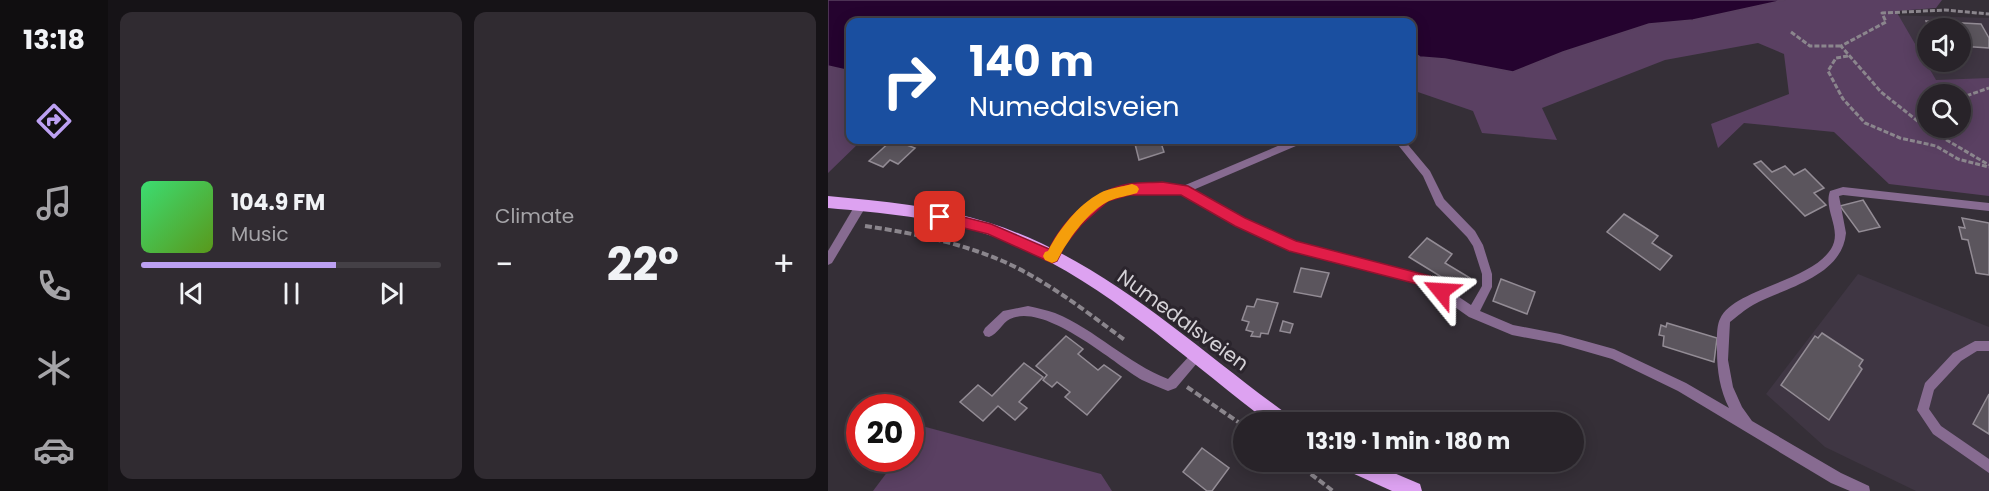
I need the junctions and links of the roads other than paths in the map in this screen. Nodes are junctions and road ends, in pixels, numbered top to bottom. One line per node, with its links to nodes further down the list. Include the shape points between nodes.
1 (1291, 144): 3 (lane)
2 (1402, 144): 9 (lane, via 1427,174 1440,202 1471,234 1481,253 1487,287)
3 (1183, 190): 7 (lane, via 1129,189 1104,197 1076,221); 9 (lane, via 1294,247 1425,280)
4 (828, 202): 5 (main road, Numedalsveien)
5 (861, 205): 7 (main road, Numedalsveien, via 991,229); 8 (lane)
6 (1989, 207): 14 (lane, via 1843,191 1834,194 1840,240 1834,252 1813,271 1740,307 1725,320 1727,390 1738,414)
7 (1052, 257): 12 (main road, Numedalsveien, via 1144,316)
8 (828, 260)
9 (1473, 313): 14 (lane, via 1512,330 1614,354 1682,387)
10 (988, 332): 12 (lane, via 1011,312 1049,316 1069,324 1136,372 1168,385)
11 (1989, 346): 15 (lane, via 1975,346 1957,357 1929,387 1923,410 1937,430)
12 (1197, 356): 13 (main road, Numedalsveien)
13 (1271, 412)
14 (1755, 430): 18 (lane)
15 (1989, 467)
16 (1370, 472): 17 (main road)
17 (1413, 491)
18 (1864, 491)

